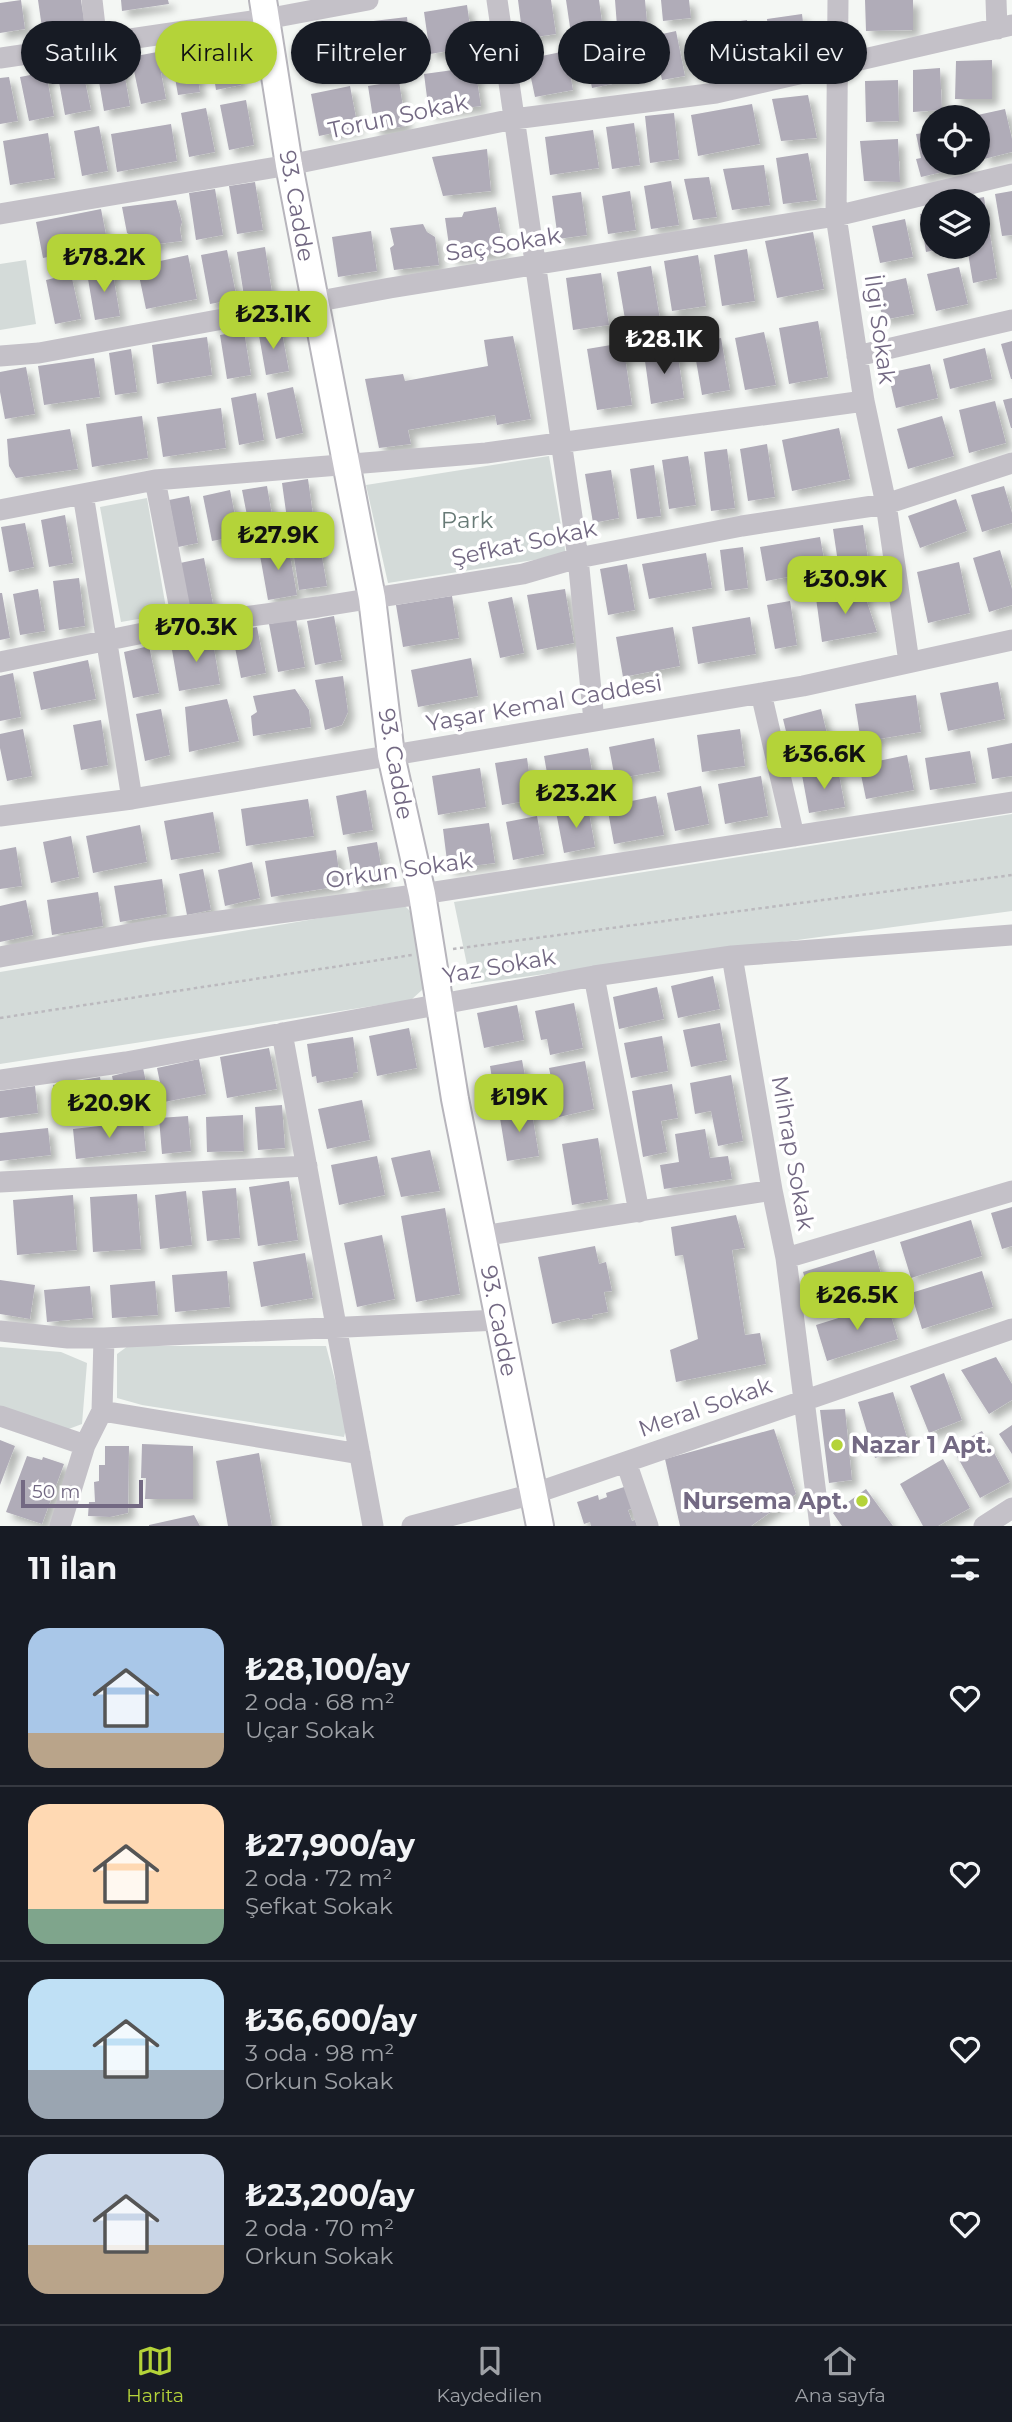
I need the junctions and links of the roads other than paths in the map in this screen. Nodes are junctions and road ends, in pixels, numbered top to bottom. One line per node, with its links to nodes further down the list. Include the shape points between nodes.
1 (92, 0): 7 (street)
2 (368, 0): 6 (street)
3 (497, 0): 16 (street)
4 (838, 0): 8 (street, İlgi Sokak)
5 (996, 0): 9 (street)
6 (264, 10): 10 (street); 17 (main road, 93. Cadde)
7 (94, 21)
8 (838, 21)
9 (1005, 27): 13 (street, Torun Sokak)
10 (141, 35)
11 (21, 55): 12 (street)
12 (0, 58)
13 (867, 59)
14 (756, 84): 16 (street, Torun Sokak)
15 (839, 84): 20 (street, İlgi Sokak)
16 (514, 119): 17 (street, Torun Sokak); 21 (street)
17 (289, 165): 19 (street, Torun Sokak); 22 (main road, 93. Cadde)
18 (1012, 174): 20 (street, Saç Sokak)
19 (0, 214)
20 (836, 216): 21 (street, Saç Sokak); 25 (street, İlgi Sokak)
21 (534, 265): 22 (street, Saç Sokak); 27 (street)
22 (315, 302): 24 (street, Saç Sokak, via 39,354); 29 (main road, 93. Cadde)
23 (1012, 320): 25 (street)
24 (0, 356)
25 (857, 356): 26 (street, İlgi Sokak)
26 (864, 401): 27 (street); 32 (street, İlgi Sokak)
27 (562, 443): 29 (street); 34 (street)
28 (1012, 463): 32 (street, Şefkat Sokak)
29 (345, 464): 30 (street); 35 (main road, 93. Cadde)
30 (155, 480): 31 (street); 36 (street)
31 (83, 494): 33 (street); 38 (street)
32 (886, 505): 34 (street, Şefkat Sokak, via 742,526); 40 (street, İlgi Sokak)
33 (0, 510)
34 (578, 558): 35 (street, Şefkat Sokak, via 523,574); 42 (street)
35 (372, 598): 36 (street, Şefkat Sokak); 43 (main road, 93. Cadde)
36 (183, 625): 38 (street, Şefkat Sokak)
37 (1012, 640): 40 (street, Yaşar Kemal Caddesi)
38 (105, 642): 39 (street, Şefkat Sokak); 44 (street)
39 (0, 662)
40 (909, 662): 41 (street, Yaşar Kemal Caddesi)
41 (761, 693): 42 (street, Yaşar Kemal Caddesi); 47 (street)
42 (594, 721): 43 (street, Yaşar Kemal Caddesi)
43 (391, 755): 44 (street, Yaşar Kemal Caddesi); 48 (main road, 93. Cadde)
44 (132, 799): 46 (street, Yaşar Kemal Caddesi)
45 (1012, 802): 47 (street, Orkun Sokak)
46 (0, 816)
47 (794, 836): 48 (street, Orkun Sokak)
48 (422, 894): 51 (street, Orkun Sokak, via 153,930); 53 (main road, 93. Cadde)
49 (1012, 935): 50 (street, Yaz Sokak)
50 (732, 956): 52 (street, Yaz Sokak); 58 (street, Mihrap Sokak)
51 (0, 957)
52 (594, 976): 53 (street, Yaz Sokak); 60 (street)
53 (440, 1004): 54 (street, Yaz Sokak); 61 (main road, 93. Cadde)
54 (282, 1033): 55 (street, Yaz Sokak); 56 (street)
55 (0, 1080)
56 (307, 1166): 57 (street); 64 (street)
57 (0, 1182)
58 (772, 1191): 60 (street); 62 (street, Mihrap Sokak)
59 (1012, 1191): 62 (street)
60 (639, 1212): 61 (street)
61 (482, 1236): 63 (main road, 93. Cadde)
62 (786, 1258): 68 (street, Mihrap Sokak)
63 (499, 1320): 64 (street); 74 (main road, 93. Cadde)
64 (337, 1329): 67 (street); 72 (street)
65 (1012, 1329): 68 (street, Meral Sokak)
66 (0, 1331): 67 (street)
67 (104, 1338): 69 (street)
68 (805, 1400): 73 (street, Meral Sokak); 76 (street, Mihrap Sokak)
69 (102, 1410): 71 (street); 72 (street)
70 (0, 1416): 71 (street)
71 (85, 1445): 77 (street)
72 (360, 1454): 78 (street)
73 (626, 1462): 74 (street, Meral Sokak); 81 (street)
74 (533, 1494): 79 (street, Meral Sokak); 80 (main road, 93. Cadde)
75 (1012, 1508): 82 (street)
76 (818, 1525)
77 (60, 1526)
78 (373, 1526)
79 (412, 1526)
80 (540, 1526)
81 (648, 1526)
82 (984, 1526)

